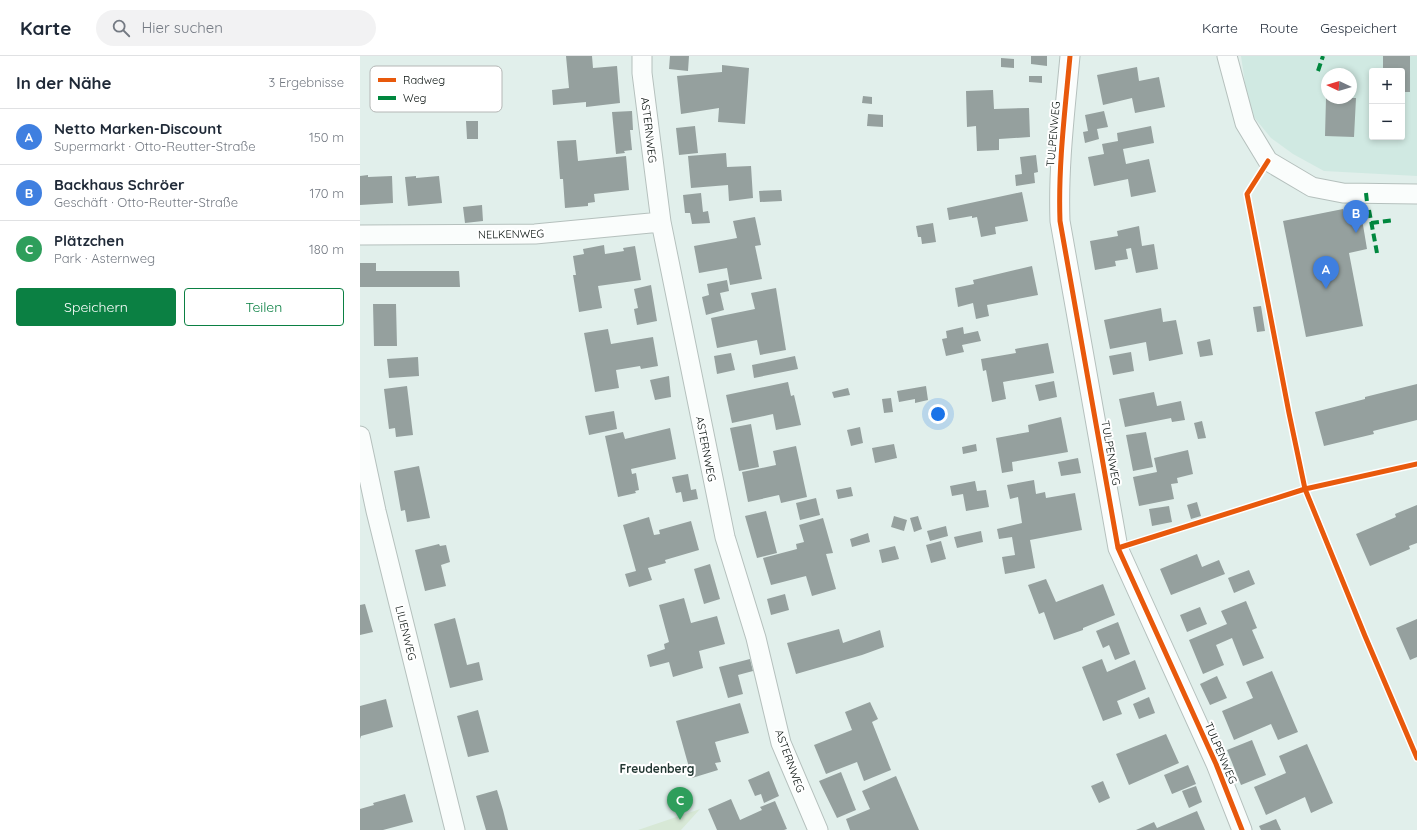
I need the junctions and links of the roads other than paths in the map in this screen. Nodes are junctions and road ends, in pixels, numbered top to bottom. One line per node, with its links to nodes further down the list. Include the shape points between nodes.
1 (642, 56): 5 (street, ASTERNWEG)
2 (1070, 56): 10 (street, TULPENWEG, via 1058,182 1060,222 1118,548 1216,764)
3 (1227, 56): 4 (street, via 1244,122 1268,161 1312,187 1343,193)
4 (1417, 194)
5 (661, 222): 6 (street, NELKENWEG, via 535,234); 9 (street, ASTERNWEG, via 725,537 756,638 782,743)
6 (360, 234)
7 (360, 436): 8 (street, LILIENWEG, via 376,511)
8 (455, 830)
9 (818, 830)
10 (1242, 830)

